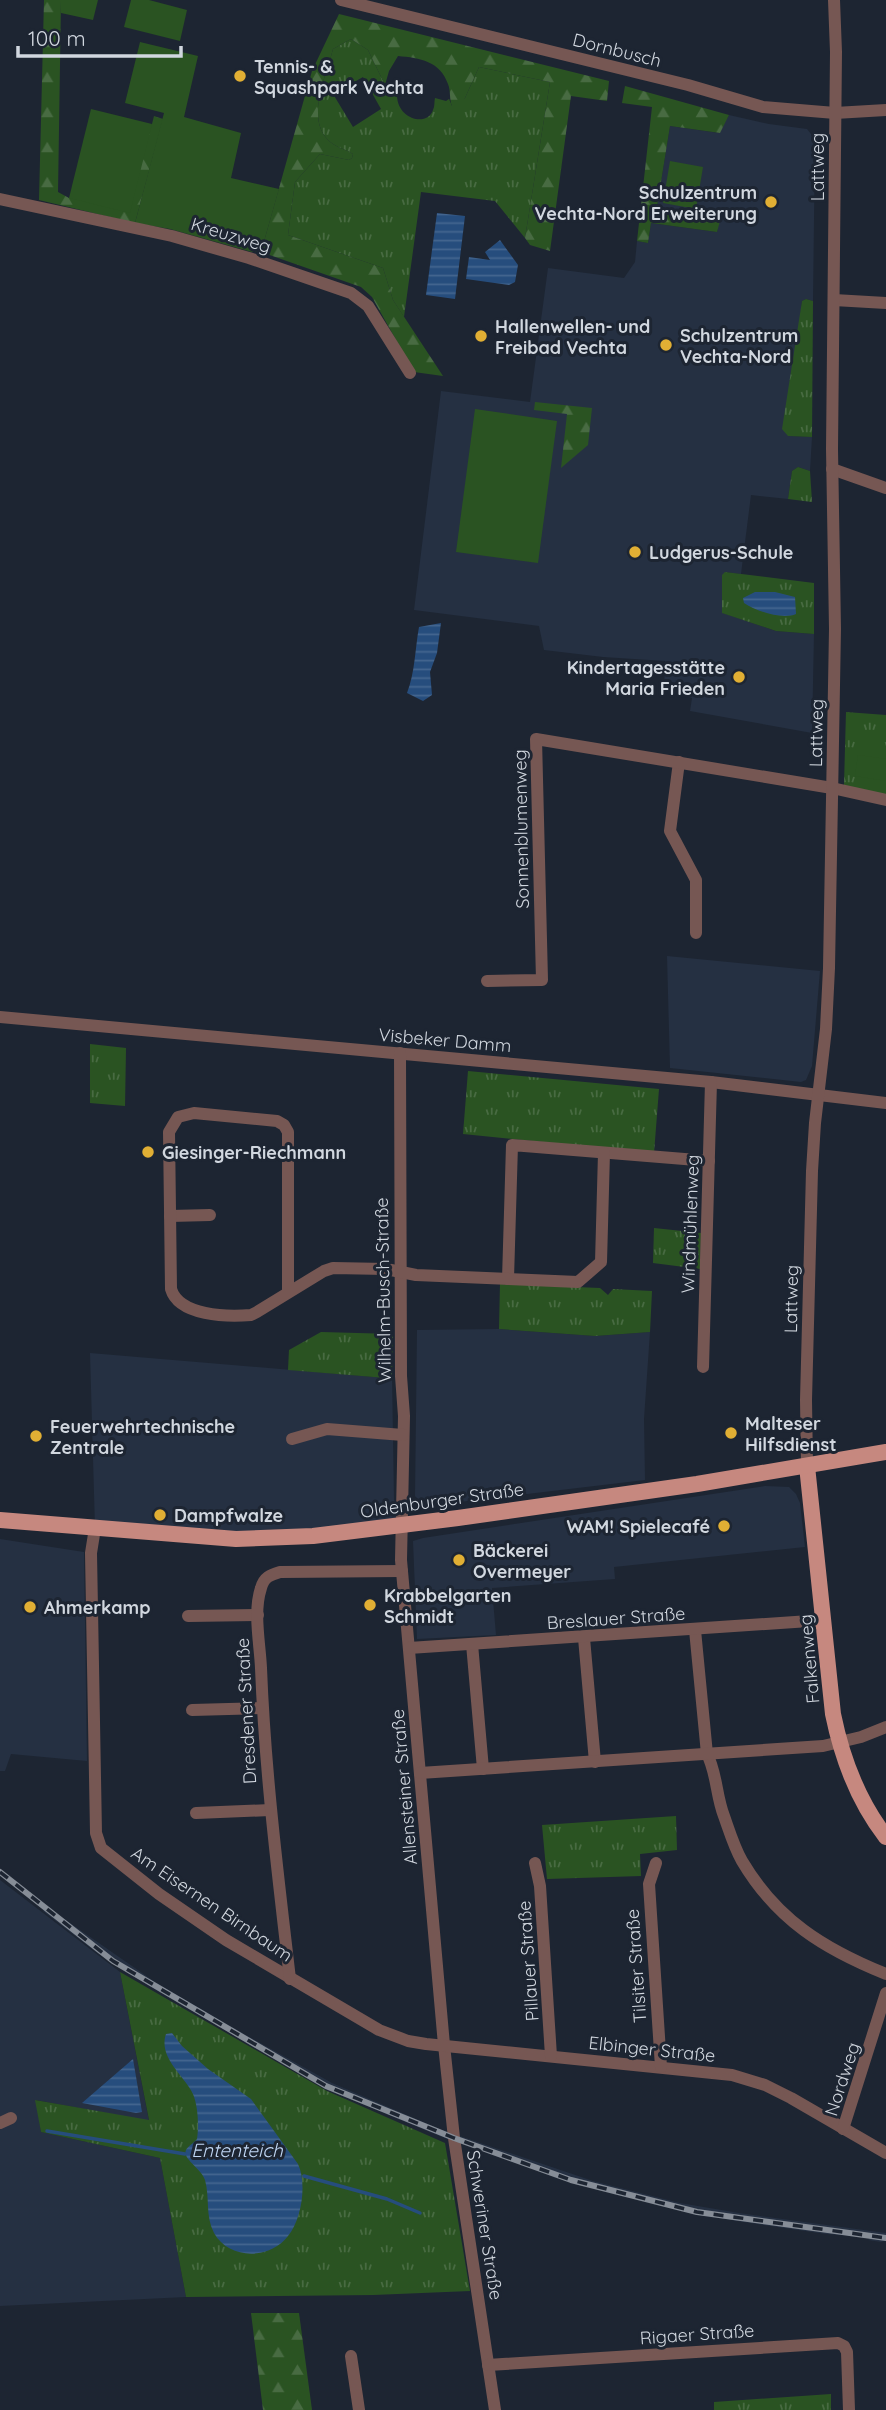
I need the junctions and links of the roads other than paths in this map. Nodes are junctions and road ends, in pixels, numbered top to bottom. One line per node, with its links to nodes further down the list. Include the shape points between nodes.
1 (341, 0): 4 (street, Dornbusch, via 763,107)
2 (834, 0): 4 (street, Lattweg)
3 (886, 110): 4 (street, Dornbusch)
4 (835, 113): 6 (street, Lattweg)
5 (0, 199): 8 (street, Kreuzweg, via 172,236 351,293 368,306)
6 (834, 300): 7 (street); 9 (street, Lattweg)
7 (886, 303)
8 (410, 373)
9 (832, 468): 10 (street); 12 (street, Lattweg)
10 (886, 488)
11 (679, 762): 12 (street); 14 (street, via 670,831 696,880); 15 (street, Sonnenblumenweg, via 536,739 542,980)
12 (832, 788): 13 (street); 19 (street, Lattweg, via 828,990)
13 (886, 800)
14 (696, 933)
15 (487, 981)
16 (0, 1017): 17 (street, Visbeker Damm)
17 (400, 1053): 18 (street, Visbeker Damm); 25 (street, Wilhelm-Busch-Straße)
18 (711, 1082): 19 (street, Visbeker Damm); 22 (street, Windmühlenweg)
19 (818, 1094): 20 (street, Visbeker Damm); 32 (street, Lattweg, via 812,1171)
20 (886, 1103)
21 (604, 1153): 22 (street); 26 (street, via 601,1262 578,1282); 26 (street, via 512,1145)
22 (709, 1161): 28 (street, Windmühlenweg)
23 (210, 1215): 24 (street)
24 (170, 1216): 27 (street, via 171,1289 173,1297 190,1310 251,1315); 27 (street, via 169,1132 178,1117 194,1113 285,1125)
25 (400, 1271): 26 (street); 27 (street, via 333,1268); 29 (street, Wilhelm-Busch-Straße)
26 (508, 1279)
27 (288, 1293)
28 (703, 1367)
29 (403, 1435): 30 (street, via 327,1429); 34 (street, Wilhelm-Busch-Straße)
30 (292, 1439)
31 (886, 1452): 32 (main road, Oldenburger Straße)
32 (807, 1466): 34 (main road, Oldenburger Straße); 39 (main road, Falkenweg)
33 (0, 1520): 35 (main road, Oldenburger Straße)
34 (402, 1526): 35 (main road, Oldenburger Straße, via 248,1539); 36 (street, Allensteiner Straße)
35 (95, 1528): 58 (street, Am Eisernen Birnbaum, via 90,1553 96,1833 101,1848 159,1894)
36 (402, 1571): 37 (street, Dresdener Straße, via 270,1575 260,1590); 43 (street, Allensteiner Straße)
37 (258, 1615): 38 (street); 44 (street, Dresdener Straße)
38 (188, 1616)
39 (824, 1620): 40 (street, Breslauer Straße); 47 (main road, Falkenweg)
40 (695, 1630): 41 (street, Breslauer Straße); 48 (street)
41 (584, 1638): 42 (street, Breslauer Straße); 49 (street)
42 (472, 1644): 43 (street, Breslauer Straße); 50 (street)
43 (410, 1648): 51 (street, Allensteiner Straße)
44 (262, 1708): 45 (street); 52 (street, Dresdener Straße)
45 (192, 1710)
46 (886, 1727): 47 (street)
47 (838, 1742): 48 (street); 54 (main road, Falkenweg, via 863,1802)
48 (707, 1754): 49 (street); 57 (street, via 741,1859 772,1903 830,1949)
49 (594, 1762): 50 (street)
50 (483, 1769): 51 (street)
51 (420, 1773): 60 (street, Allensteiner Straße)
52 (270, 1810): 53 (street); 58 (street, Dresdener Straße)
53 (196, 1813)
54 (886, 1837)
55 (656, 1863): 62 (street, Tilsiter Straße, via 649,1884)
56 (535, 1864): 61 (street, Pillauer Straße)
57 (886, 1974)
58 (290, 1979): 60 (street, Am Eisernen Birnbaum, via 386,2033)
59 (886, 1993): 63 (street, Nordweg)
60 (444, 2045): 61 (street, Elbinger Straße); 66 (street, Schweriner Straße)
61 (551, 2056): 62 (street, Elbinger Straße)
62 (661, 2067): 63 (street, Elbinger Straße, via 732,2075 765,2085)
63 (844, 2129): 64 (street, Nordweg)
64 (886, 2153)
65 (351, 2356): 67 (street)
66 (488, 2365): 68 (street, Schweriner Straße); 69 (street, Rigaer Straße, via 838,2343 847,2352)
67 (359, 2410)
68 (495, 2410)
69 (849, 2410)

